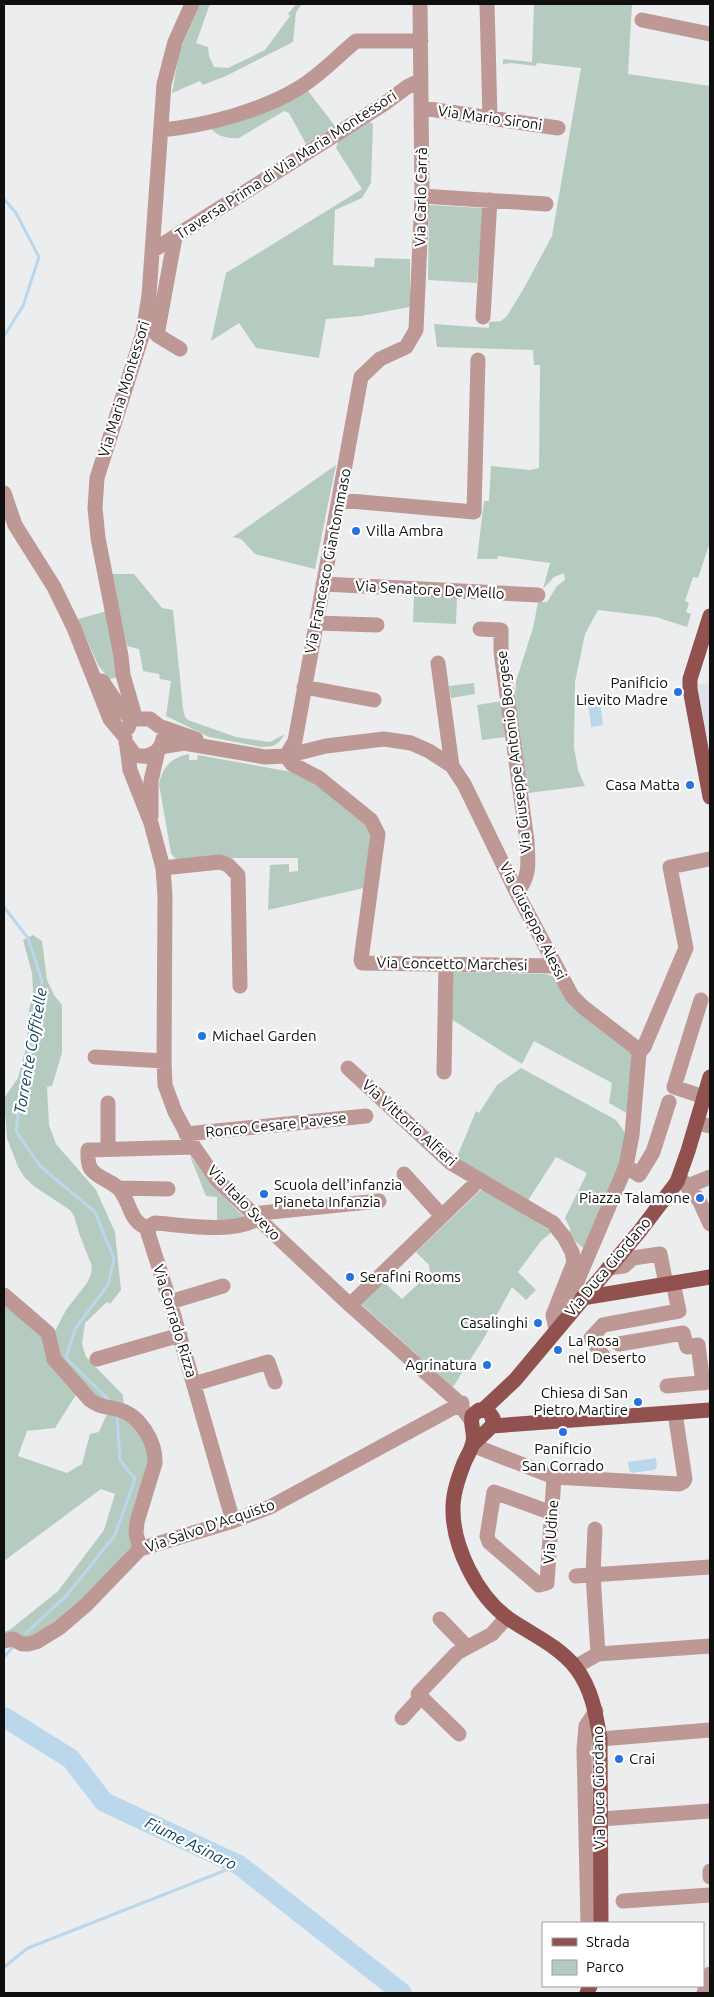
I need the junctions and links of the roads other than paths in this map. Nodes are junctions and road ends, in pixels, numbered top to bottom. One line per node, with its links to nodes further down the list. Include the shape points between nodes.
1 (192, 4): 11 (street, Via Maria Montessori, via 175,42 164,84)
2 (420, 4): 6 (street, Via Carlo Carrà)
3 (487, 4): 9 (street)
4 (642, 20): 5 (street)
5 (710, 34)
6 (421, 42): 7 (street, Via Carlo Carrà); 11 (street, via 356,41 300,87 246,112 183,128)
7 (421, 80): 8 (street, Via Carlo Carrà); 15 (street, Traversa Prima di Via Maria Montessori)
8 (422, 108): 9 (street, Via Mario Sironi); 12 (street, Via Carlo Carrà)
9 (490, 118): 10 (street, Via Mario Sironi)
10 (558, 128)
11 (161, 130): 16 (street, Via Maria Montessori)
12 (422, 196): 13 (street); 20 (street, Via Carlo Carrà, via 416,330 406,347)
13 (490, 200): 14 (street); 17 (street)
14 (546, 204)
15 (175, 236): 16 (street, Traversa Prima di Via Maria Montessori); 18 (street, via 157,335)
16 (152, 251): 30 (street, Via Maria Montessori, via 143,332 97,478 98,538)
17 (483, 317)
18 (180, 349)
19 (478, 360): 22 (street, via 474,512)
20 (371, 367): 22 (street, Via Francesco Giantommaso, via 361,377)
21 (4, 493): 32 (street, via 15,525 54,587)
22 (340, 500): 23 (street, Via Francesco Giantommaso)
23 (323, 584): 24 (street, Via Senatore De Mello); 26 (street, Via Francesco Giantommaso)
24 (538, 595)
25 (710, 616): 29 (main road)
26 (316, 623): 27 (street); 35 (street, Via Francesco Giantommaso)
27 (377, 625)
28 (480, 629): 47 (street, Via Giuseppe Antonio Borgese, via 501,630 501,652 527,841 526,880)
29 (707, 639): 43 (main road, via 690,679 690,689)
30 (121, 656): 33 (street); 37 (street, via 136,697)
31 (438, 663): 42 (street)
32 (90, 666): 34 (street); 38 (street, via 110,718)
33 (123, 675): 34 (street, via 114,684); 38 (street, via 134,713)
34 (103, 683): 38 (street, via 123,712)
35 (304, 687): 36 (street); 41 (street, Via Francesco Giantommaso, via 295,741)
36 (374, 700)
37 (157, 724): 38 (street, via 150,720); 39 (street); 40 (street, via 163,737)
38 (130, 730): 40 (street, via 134,754 151,755); 44 (street, via 130,770)
39 (213, 747): 40 (street, via 184,743); 41 (street, Via Giuseppe Alessi, via 265,757)
40 (160, 749): 44 (street, via 151,781)
41 (286, 756): 42 (street, Via Giuseppe Alessi, via 326,746 384,739 429,751); 48 (street, Via Concetto Marchesi, via 292,764 320,778 371,820 378,834 362,963)
42 (452, 766): 47 (street, Via Giuseppe Alessi)
43 (710, 797)
44 (151, 823): 46 (street, Via Italo Svevo)
45 (709, 859): 52 (street, via 670,867 686,948 644,1048)
46 (163, 868): 50 (street, via 220,862 238,875); 54 (street, Via Italo Svevo)
47 (517, 893): 49 (street, Via Giuseppe Alessi)
48 (446, 965): 49 (street, Via Concetto Marchesi); 56 (street)
49 (555, 966): 52 (street, Via Giuseppe Alessi, via 572,996)
50 (240, 986)
51 (701, 1000): 58 (street)
52 (639, 1053): 65 (street)
53 (95, 1057): 54 (street)
54 (164, 1061): 63 (street, Via Italo Svevo, via 165,1085)
55 (348, 1068): 85 (street, Via Vittorio Alfieri, via 451,1162 552,1223 558,1230 572,1252 574,1262 554,1315)
56 (444, 1072)
57 (710, 1077): 59 (main road, Via Duca Giordano)
58 (672, 1093): 59 (street); 65 (street, via 653,1152 640,1175)
59 (706, 1095): 62 (main road, Via Duca Giordano)
60 (108, 1103): 64 (street)
61 (366, 1116): 63 (street, Ronco Cesare Pavese)
62 (704, 1124): 67 (main road, Via Duca Giordano)
63 (190, 1140): 64 (street, Ronco Cesare Pavese); 74 (street, Via Italo Svevo, via 217,1180)
64 (108, 1149): 69 (street, Ronco Cesare Pavese, via 88,1150 88,1161 92,1170)
65 (626, 1166): 81 (street)
66 (404, 1174): 73 (street)
67 (694, 1180): 71 (street); 75 (street); 77 (main road, Via Duca Giordano, via 638,1232)
68 (473, 1186): 73 (street)
69 (118, 1188): 70 (street); 76 (street, via 129,1204 132,1217)
70 (168, 1189)
71 (710, 1191)
72 (379, 1201): 74 (street)
73 (442, 1216): 84 (street)
74 (255, 1217): 76 (street, via 251,1222 236,1226 155,1223); 84 (street, Via Italo Svevo)
75 (710, 1224)
76 (149, 1229): 83 (street, Via Corrado Rizza, via 149,1239)
77 (608, 1268): 79 (street, via 624,1266 633,1258 660,1254); 81 (main road, Via Duca Giordano)
78 (710, 1277): 79 (main road)
79 (670, 1283): 81 (main road); 88 (street, via 679,1310 603,1325 591,1338)
80 (223, 1286): 83 (street)
81 (577, 1294): 85 (main road, Via Duca Giordano)
82 (4, 1295): 104 (street, via 48,1333 54,1360 90,1400 131,1416 153,1445 155,1462 137,1522)
83 (170, 1302): 86 (street, Via Corrado Rizza)
84 (350, 1306): 94 (street, Via Italo Svevo)
85 (560, 1324): 97 (main road, Via Duca Giordano, via 515,1380)
86 (180, 1335): 89 (street); 92 (street, Via Corrado Rizza)
87 (619, 1344): 91 (street, via 683,1333 687,1347 698,1345)
88 (603, 1356)
89 (97, 1359)
90 (275, 1382): 92 (street, via 268,1362)
91 (707, 1382): 93 (street)
92 (194, 1384): 102 (street, Via Corrado Rizza)
93 (667, 1386)
94 (459, 1402): 97 (street, Via Italo Svevo); 102 (street, Via Salvo D'Acquisto, via 299,1493)
95 (710, 1410): 96 (main road)
96 (675, 1413): 98 (main road); 100 (street, via 685,1479 680,1484)
97 (477, 1416): 98 (main road, via 488,1411 493,1418); 99 (main road)
98 (490, 1428): 99 (main road)
99 (472, 1444): 100 (street); 108 (main road, Via Duca Giordano, via 456,1486 453,1525 461,1553 475,1580)
100 (554, 1477): 101 (street, Via Udine)
101 (552, 1513): 101 (street, Via Udine, via 496,1486 487,1536 489,1542 544,1585 547,1583)
102 (233, 1521): 104 (street, Via Salvo D'Acquisto)
103 (595, 1530): 106 (street)
104 (140, 1549): 110 (street, Via Salvo D'Acquisto, via 59,1628 28,1644 13,1639)
105 (710, 1567): 106 (street)
106 (593, 1574): 107 (street); 113 (street)
107 (576, 1576)
108 (507, 1618): 112 (street, via 492,1634); 114 (main road, Via Duca Giordano, via 561,1652)
109 (440, 1619): 112 (street)
110 (4, 1641)
111 (710, 1646): 113 (street)
112 (467, 1647): 115 (street, via 418,1694)
113 (598, 1654): 114 (street)
114 (575, 1667): 116 (main road, Via Duca Giordano)
115 (421, 1697): 117 (street); 119 (street)
116 (596, 1711): 120 (main road, Via Duca Giordano); 127 (street, via 586,1726 584,1749)
117 (402, 1718)
118 (710, 1730): 120 (street)
119 (459, 1734)
120 (600, 1739): 122 (main road, Via Duca Giordano)
121 (710, 1811): 122 (street)
122 (601, 1819): 128 (main road, Via Duca Giordano)
123 (710, 1871): 124 (street)
124 (710, 1877)
125 (710, 1895): 126 (street)
126 (623, 1901)
127 (588, 1922)
128 (601, 1922)

